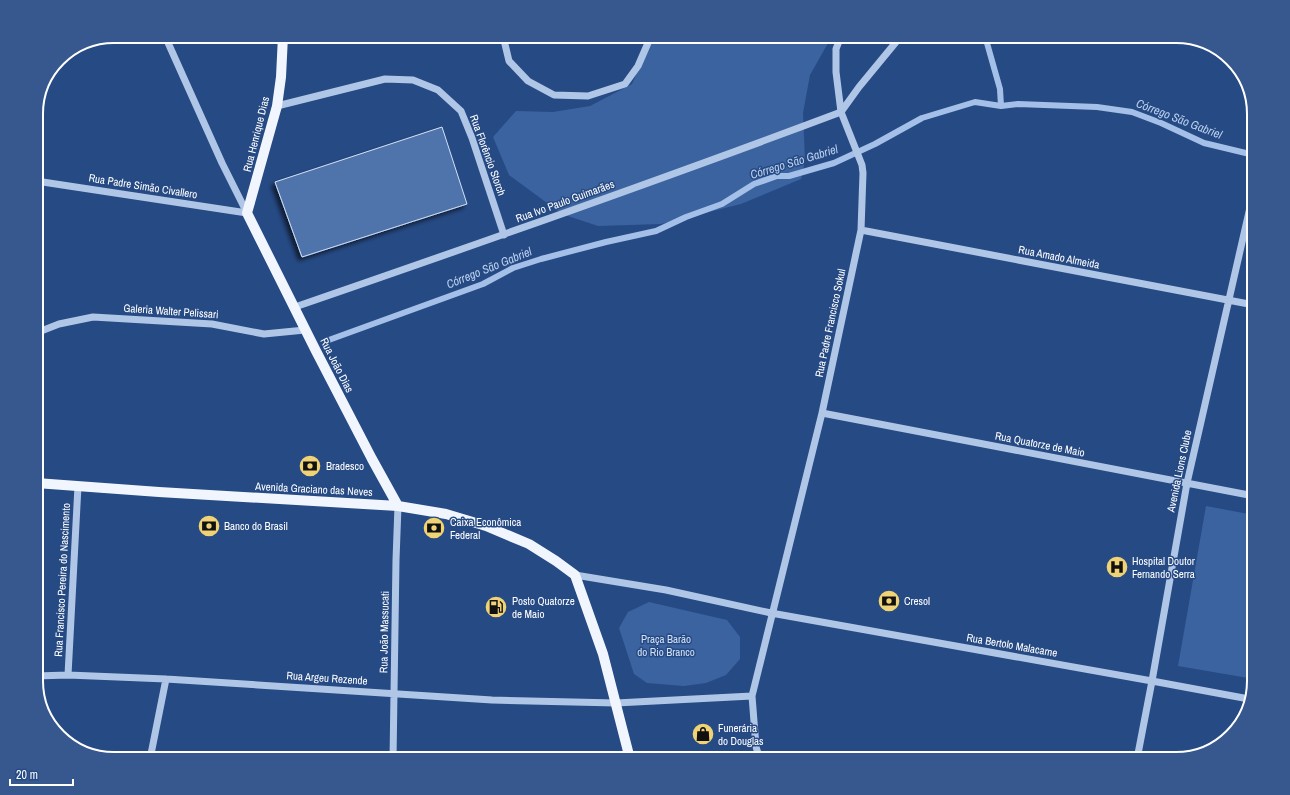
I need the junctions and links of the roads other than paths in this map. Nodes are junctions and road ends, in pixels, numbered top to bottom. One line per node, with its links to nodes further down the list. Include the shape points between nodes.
1 (169, 43): 10 (street)
2 (283, 43): 7 (main road, Rua Henrique Dias)
3 (505, 43): 4 (street, via 509,62 528,81 554,95 588,96 625,84 638,66)
4 (648, 43)
5 (838, 43): 8 (street, Rua Padre Francisco Sokul, via 836,64)
6 (895, 43): 8 (street)
7 (277, 106): 10 (main road, Rua Henrique Dias); 13 (street, Rua Florêncio Storch, via 385,79 413,80 438,90 461,111)
8 (841, 112): 12 (street, Rua Padre Francisco Sokul, via 862,165); 13 (street, Rua Ivo Paulo Guimarães)
9 (43, 182): 10 (street, Rua Padre Simão Civallero)
10 (247, 213): 16 (main road, Rua João Dias)
11 (1247, 221): 14 (street, Avenida Lions Clube)
12 (861, 230): 14 (street, Rua Amado Almeida); 19 (street, Rua Padre Francisco Sokul)
13 (504, 235): 16 (street, Rua Ivo Paulo Guimarães)
14 (1229, 300): 15 (street, Rua Amado Almeida); 20 (street, Avenida Lions Clube)
15 (1247, 304)
16 (295, 308): 18 (main road, Rua João Dias)
17 (43, 330): 18 (street, Galeria Walter Pelissari, via 93,317 212,324 264,334)
18 (305, 330): 24 (main road, Rua João Dias)
19 (822, 413): 20 (street, Rua Quatorze de Maio); 26 (street, Rua Padre Francisco Sokul)
20 (1187, 483): 23 (street, Rua Quatorze de Maio); 30 (street, Avenida Lions Clube)
21 (43, 484): 22 (main road, Avenida Graciano das Neves)
22 (78, 486): 24 (main road, Avenida Graciano das Neves); 27 (street, Rua Francisco Pereira do Nascimento)
23 (1247, 495)
24 (398, 506): 25 (main road, Avenida Graciano das Neves, via 446,514 486,526 529,544); 31 (street, Rua João Massucati)
25 (575, 575): 26 (street, via 666,590); 34 (main road, via 603,654)
26 (771, 613): 30 (street, Rua Bertolo Malacarne); 32 (street)
27 (68, 675): 28 (street, Rua Argeu Rezende); 29 (street, Rua Argeu Rezende)
28 (43, 676)
29 (166, 679): 31 (street, Rua Argeu Rezende); 35 (street)
30 (1152, 681): 33 (street, Rua Bertolo Malacarne); 39 (street, Avenida Lions Clube)
31 (394, 694): 34 (street, Rua Argeu Rezende, via 492,700); 36 (street, Rua João Massucati)
32 (752, 696): 34 (street); 38 (street)
33 (1245, 698)
34 (616, 703): 37 (main road)
35 (151, 752)
36 (393, 752)
37 (628, 752)
38 (758, 752)
39 (1138, 752)

